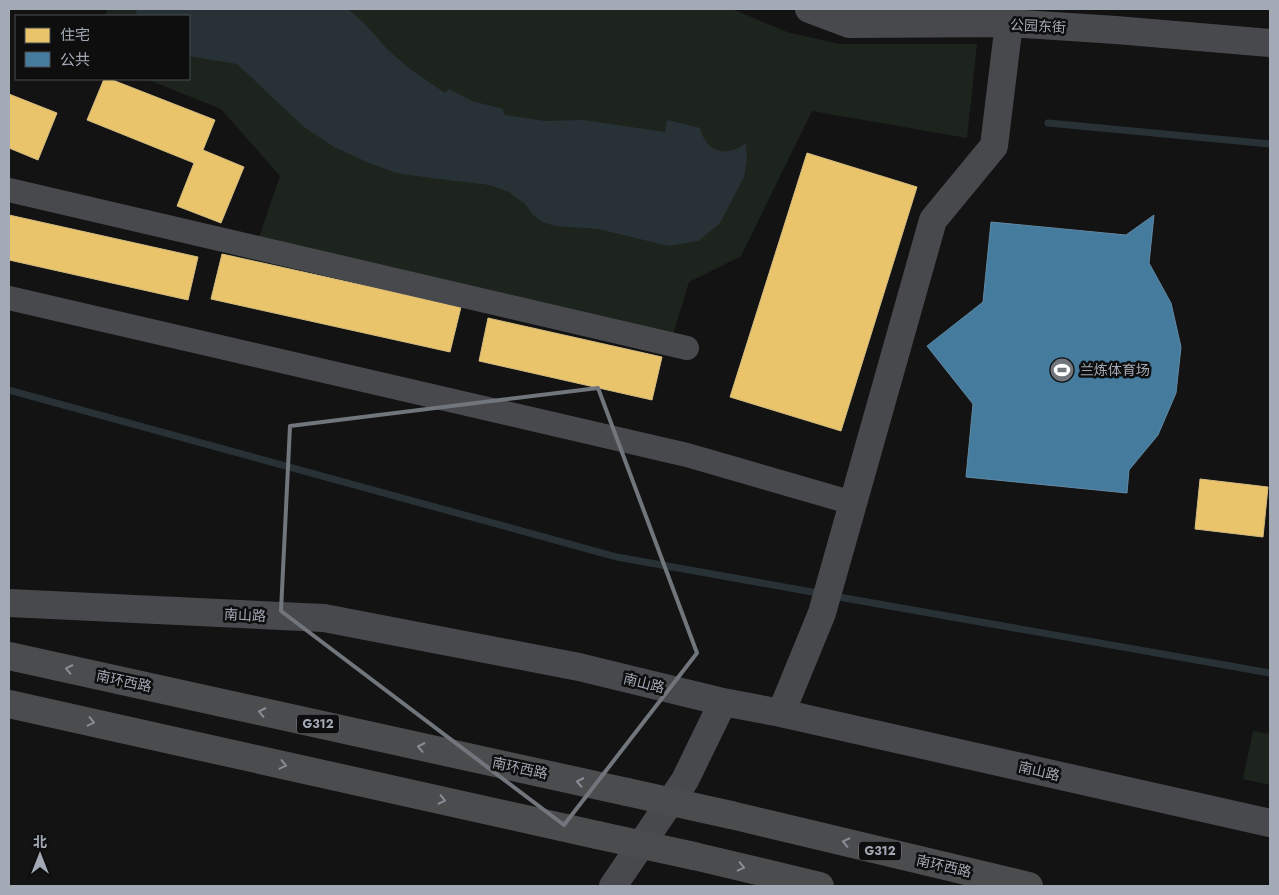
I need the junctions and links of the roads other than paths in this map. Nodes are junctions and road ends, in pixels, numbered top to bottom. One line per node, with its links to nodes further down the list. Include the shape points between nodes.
1 (809, 9): 2 (street, 公园东街, via 849,24)
2 (1009, 16): 3 (street, 公园东街, via 1116,30); 7 (street, via 994,146 933,220)
3 (1270, 44)
4 (9, 190): 6 (street)
5 (9, 298): 7 (street, via 687,455)
6 (687, 348)
7 (853, 503): 12 (street, via 822,614)
8 (9, 602): 10 (street, 南山路, via 324,618 578,666)
9 (9, 656): 16 (highway, 南环西路 / G312, one-way to 9, bridge, via 731,815)
10 (723, 702): 12 (street, 南山路); 14 (street, via 685,780)
11 (9, 704): 15 (highway, one-way to 15, bridge)
12 (781, 713): 13 (street, 南山路)
13 (1270, 823)
14 (613, 886)
15 (820, 886)
16 (1029, 886)

